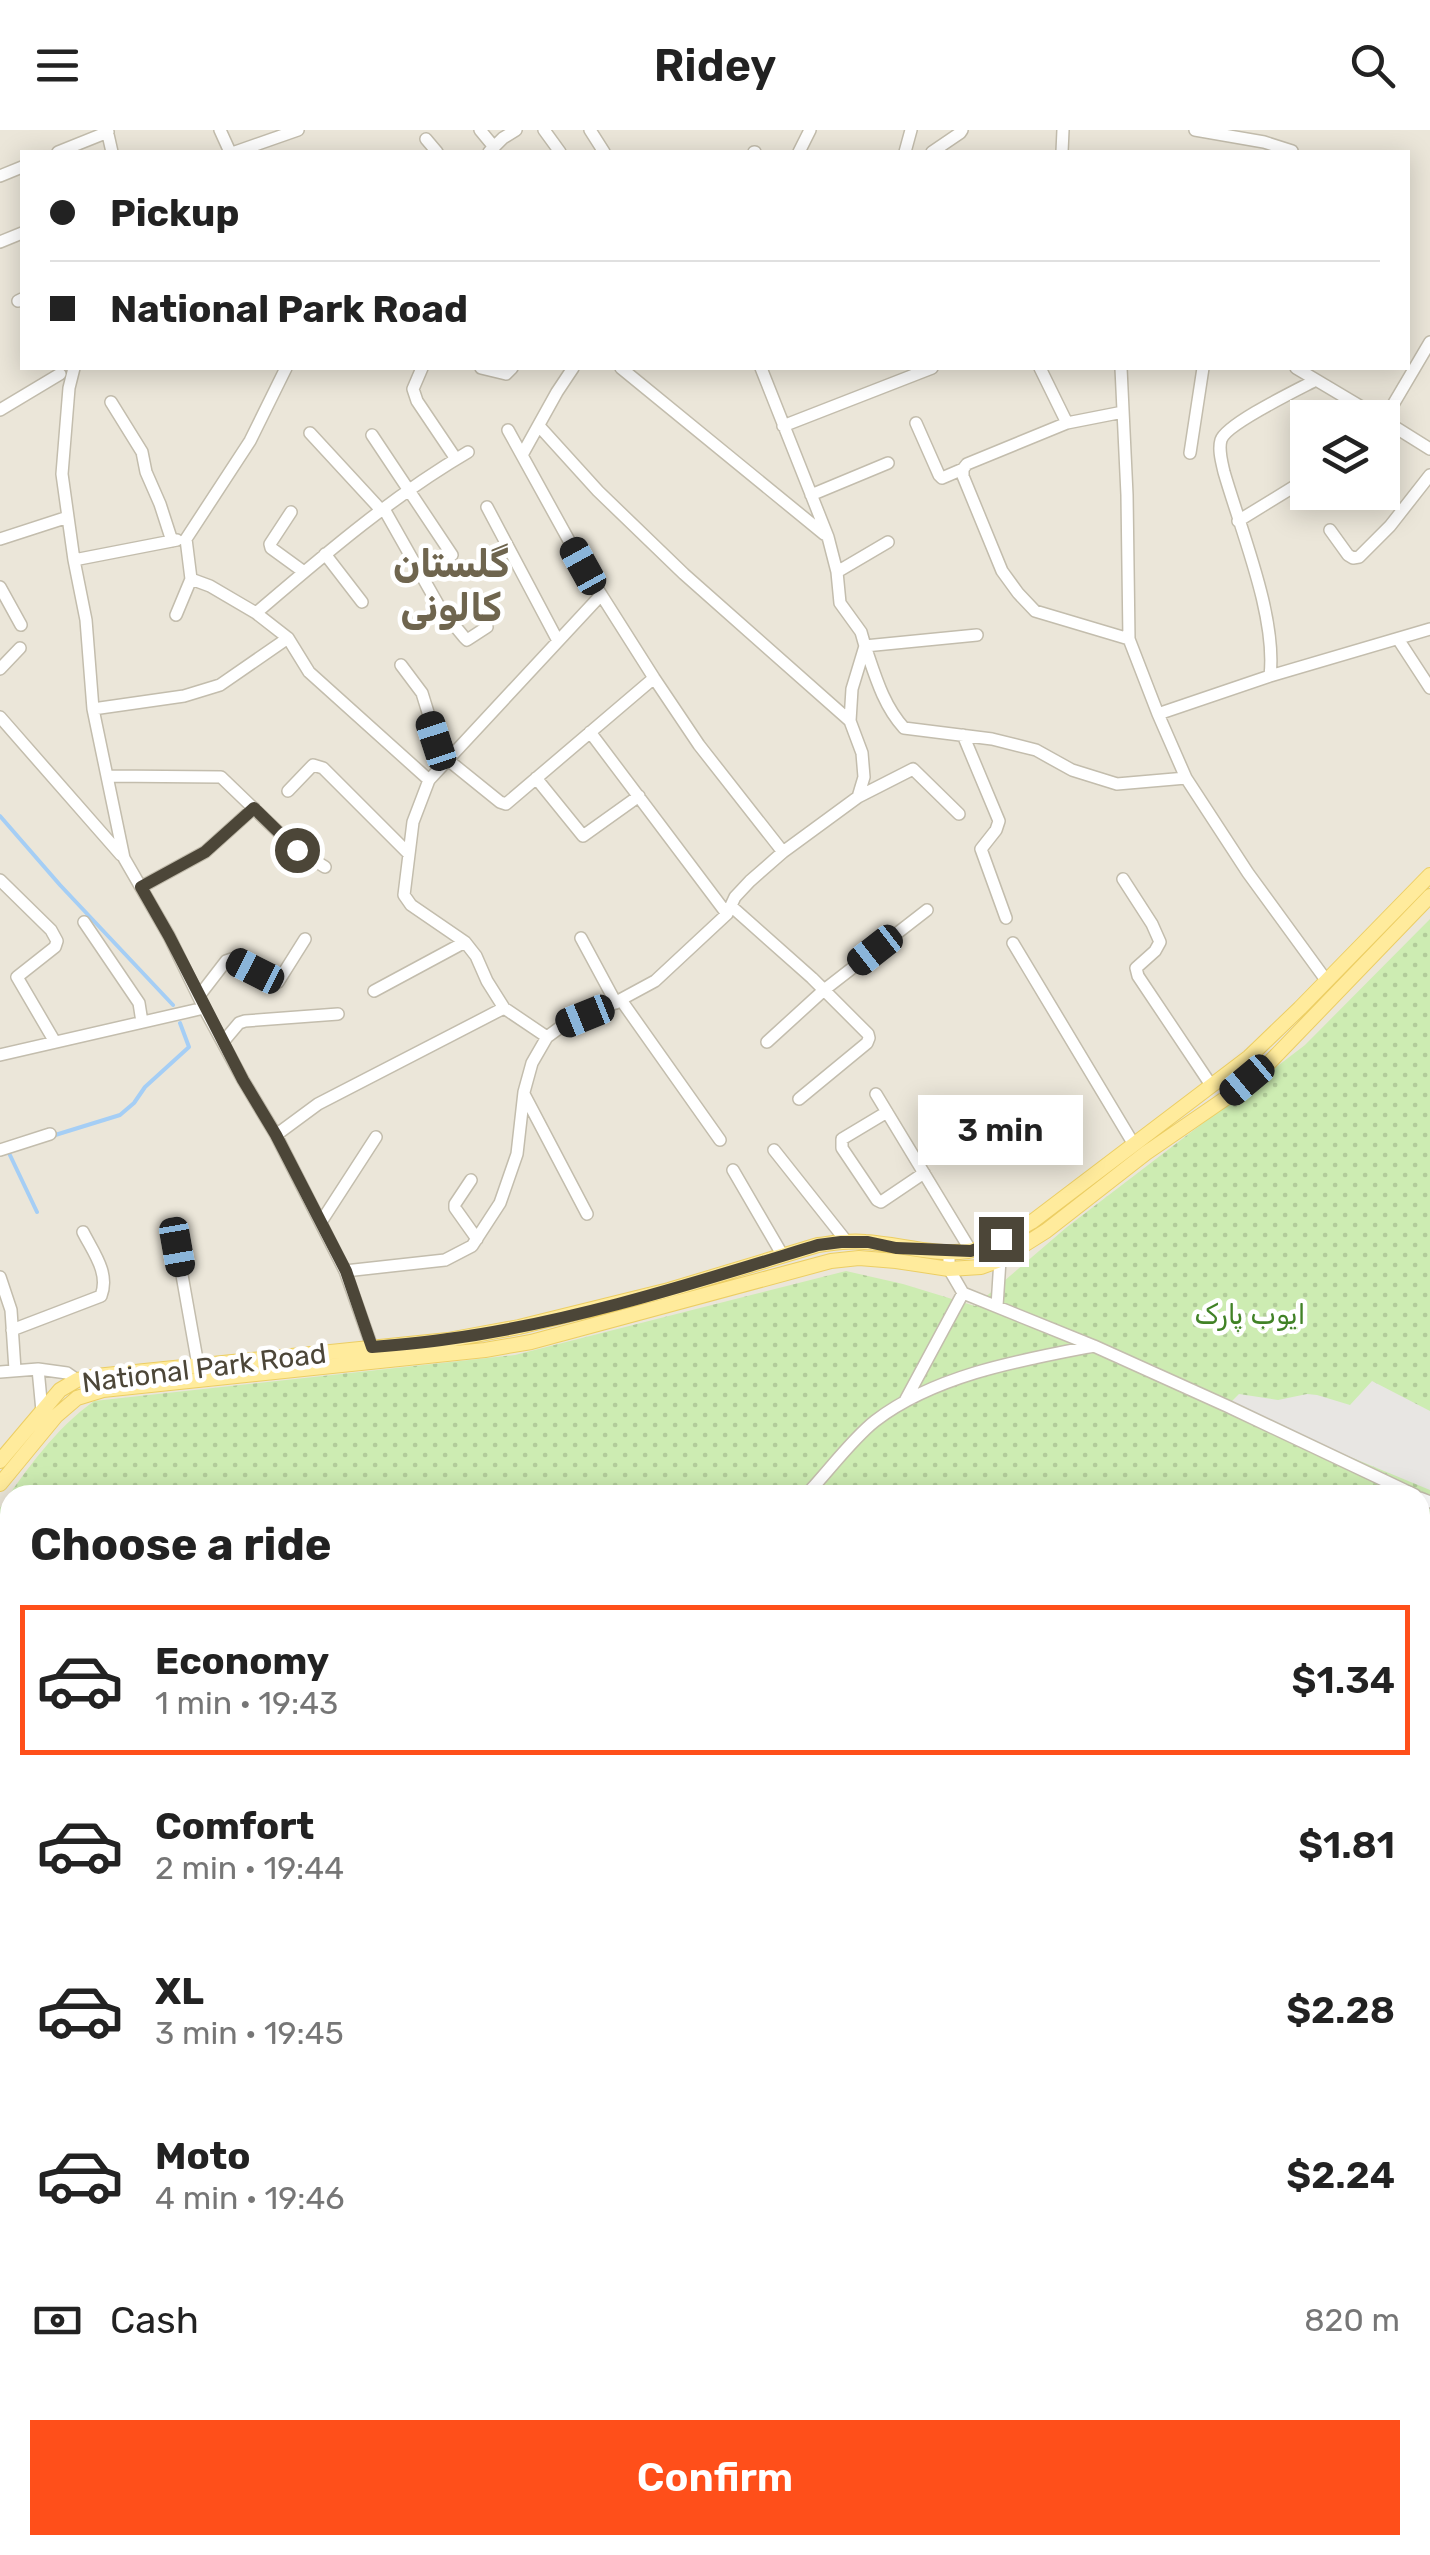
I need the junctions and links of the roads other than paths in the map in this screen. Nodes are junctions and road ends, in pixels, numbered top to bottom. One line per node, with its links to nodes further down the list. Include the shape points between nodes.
1 (295, 130): 10 (street)
2 (480, 130): 12 (street)
3 (516, 130): 12 (street)
4 (962, 130): 13 (street)
5 (1195, 130): 8 (street)
6 (108, 131): 9 (street)
7 (426, 139): 11 (street)
8 (1253, 146): 14 (street)
9 (63, 150)
10 (239, 150)
11 (435, 150)
12 (492, 150)
13 (935, 150)
14 (1284, 150)
15 (1430, 342): 32 (street)
16 (73, 370): 58 (street, via 62,474)
17 (285, 370): 63 (street, via 250,441)
18 (421, 370): 48 (street, via 413,389 417,401)
19 (487, 370): 20 (street)
20 (510, 370)
21 (572, 370): 38 (street)
22 (623, 370): 61 (street)
23 (761, 370): 39 (street)
24 (927, 370): 39 (street)
25 (1041, 370): 36 (street)
26 (1121, 370): 35 (street)
27 (1203, 370): 46 (street)
28 (1299, 370): 30 (street)
29 (60, 374): 34 (street)
30 (1316, 380): 31 (street); 59 (street, via 1221,438)
31 (1348, 400)
32 (1397, 400)
33 (110, 402): 64 (street, via 142,452)
34 (0, 410)
35 (1123, 412): 36 (street); 82 (street)
36 (1067, 422): 50 (street)
37 (916, 423): 50 (street, via 939,476)
38 (540, 426): 47 (street); 95 (street, via 641,532)
39 (784, 426): 54 (street)
40 (508, 430): 47 (street)
41 (1400, 432): 44 (street)
42 (310, 433): 56 (street)
43 (372, 435): 53 (street)
44 (1430, 448)
45 (468, 452): 48 (street)
46 (1190, 453)
47 (522, 456): 73 (street)
48 (456, 459): 53 (street)
49 (888, 463): 54 (street)
50 (963, 469): 82 (street, via 1002,571 1026,602 1035,611)
51 (1430, 475): 60 (street, via 1359,557 1348,555)
52 (1290, 489): 59 (street)
53 (411, 490): 56 (street); 67 (street)
54 (811, 496): 61 (street)
55 (487, 507): 84 (street)
56 (383, 510): 66 (street); 78 (street, via 464,638)
57 (291, 512): 69 (street, via 270,544)
58 (68, 517): 62 (street); 68 (street)
59 (1238, 520): 89 (street, via 1264,612)
60 (1330, 530)
61 (828, 537): 70 (street)
62 (0, 538)
63 (186, 538): 64 (street); 71 (street)
64 (172, 541): 68 (street)
65 (888, 542): 70 (street)
66 (324, 554): 69 (street); 74 (street)
67 (452, 556)
68 (74, 560): 92 (street)
69 (304, 572): 75 (street)
70 (836, 572): 85 (street, via 840,604)
71 (191, 579): 75 (street); 76 (street)
72 (0, 587): 77 (street)
73 (601, 595): 84 (street); 90 (street)
74 (362, 602)
75 (256, 613): 81 (street)
76 (176, 616)
77 (20, 626)
78 (487, 626)
79 (1430, 629): 83 (street)
80 (977, 635): 85 (street)
81 (288, 638): 92 (street, via 220,686); 102 (street, via 309,672)
82 (1129, 639): 93 (street)
83 (1398, 639): 89 (street); 91 (street)
84 (558, 641): 98 (street)
85 (864, 646): 95 (street); 97 (street, via 904,728)
86 (20, 648): 88 (street)
87 (401, 665): 98 (street, via 422,693)
88 (0, 668)
89 (1270, 676): 93 (street)
90 (654, 678): 96 (street); 108 (street)
91 (1430, 688)
92 (93, 709): 99 (street)
93 (1158, 714): 101 (street)
94 (0, 718): 110 (street)
95 (850, 721): 105 (street, via 862,753)
96 (590, 732): 100 (street); 104 (street)
97 (963, 736): 101 (street, via 1036,750 1117,784); 119 (street, via 999,821 981,848)
98 (446, 762): 100 (street, via 506,804); 102 (street)
99 (107, 776): 106 (street, via 221,778); 110 (street)
100 (536, 778): 104 (street, via 583,836)
101 (1186, 778): 125 (street)
102 (429, 780): 109 (street)
103 (288, 791): 109 (street, via 313,765 323,768)
104 (639, 796): 117 (street)
105 (858, 797): 107 (street, via 914,769); 108 (street)
106 (254, 808): 111 (street, via 297,850); 115 (street, via 205,852)
107 (959, 814)
108 (783, 852): 117 (street)
109 (408, 853): 123 (street, via 406,900)
110 (124, 858): 115 (street)
111 (325, 866)
112 (1430, 874): 125 (main road, National Park Road)
113 (1123, 878): 138 (street, via 1160,942 1136,968 1138,976)
114 (0, 880): 134 (street, via 57,941 17,977)
115 (141, 887): 128 (street)
116 (1430, 896): 162 (main road, National Park Road, via 1268,1064)
117 (729, 910): 126 (street); 129 (street, via 656,981)
118 (927, 910): 126 (street)
119 (1006, 918)
120 (84, 922): 132 (street, via 139,1004)
121 (580, 938): 129 (street)
122 (306, 939): 128 (street, via 278,982 232,959)
123 (465, 942): 127 (street); 130 (street)
124 (1013, 943): 147 (street)
125 (1326, 980): 138 (main road, National Park Road)
126 (824, 990): 136 (street); 141 (street, via 869,1038)
127 (374, 991)
128 (201, 1002): 132 (street); 135 (street)
129 (618, 1002): 133 (street); 146 (street)
130 (504, 1008): 133 (street); 144 (street, via 318,1104)
131 (338, 1014): 135 (street, via 245,1021)
132 (142, 1022): 134 (street)
133 (547, 1037): 139 (street)
134 (56, 1042): 137 (street)
135 (223, 1042): 144 (street)
136 (767, 1042)
137 (0, 1055)
138 (1210, 1086): 147 (main road, National Park Road)
139 (524, 1093): 153 (street); 156 (street, via 516,1154 500,1203)
140 (876, 1094): 142 (street)
141 (798, 1098)
142 (887, 1112): 151 (street); 151 (street, via 842,1139 842,1148 881,1202)
143 (50, 1134): 148 (street)
144 (276, 1135): 154 (street)
145 (376, 1137): 154 (street)
146 (720, 1140)
147 (1133, 1143): 159 (main road, National Park Road, via 1033,1221)
148 (0, 1150)
149 (774, 1150): 157 (street)
150 (733, 1170): 161 (street)
151 (924, 1173): 159 (street)
152 (470, 1180): 156 (street, via 455,1208)
153 (587, 1214)
154 (320, 1222): 164 (street)
155 (83, 1232): 169 (street, via 103,1273 101,1296)
156 (476, 1239): 164 (street, via 445,1260)
157 (848, 1242): 160 (main road, National Park Road); 161 (main road, National Park Road)
158 (177, 1247): 175 (street)
159 (971, 1251): 160 (main road, National Park Road)
160 (949, 1252): 163 (street)
161 (783, 1256): 168 (main road, National Park Road)
162 (1000, 1260): 163 (main road, National Park Road); 167 (street)
163 (949, 1270): 166 (street); 171 (main road, National Park Road, via 858,1258 831,1261)
164 (346, 1271): 173 (street)
165 (0, 1277): 169 (street)
166 (964, 1293): 167 (street); 181 (street)
167 (996, 1306): 170 (street)
168 (546, 1320): 171 (main road); 173 (main road, National Park Road)
169 (12, 1330): 176 (street)
170 (1066, 1335): 172 (street); 174 (street)
171 (550, 1336): 178 (main road, National Park Road, via 485,1350)
172 (1094, 1346): 174 (street); 186 (street)
173 (372, 1347): 178 (main road, National Park Road)
174 (1067, 1351): 181 (street, via 932,1386)
175 (198, 1365): 178 (main road, National Park Road); 180 (main road, National Park Road)
176 (16, 1370): 177 (street); 179 (street)
177 (38, 1370): 180 (street, via 67,1372); 182 (street)
178 (225, 1370): 184 (main road, National Park Road, via 77,1398)
179 (0, 1372)
180 (76, 1380): 182 (main road, National Park Road)
181 (905, 1401): 185 (street, via 872,1424)
182 (42, 1412): 183 (main road, National Park Road)
183 (0, 1461)
184 (0, 1484)
185 (815, 1485)
186 (1394, 1485)

